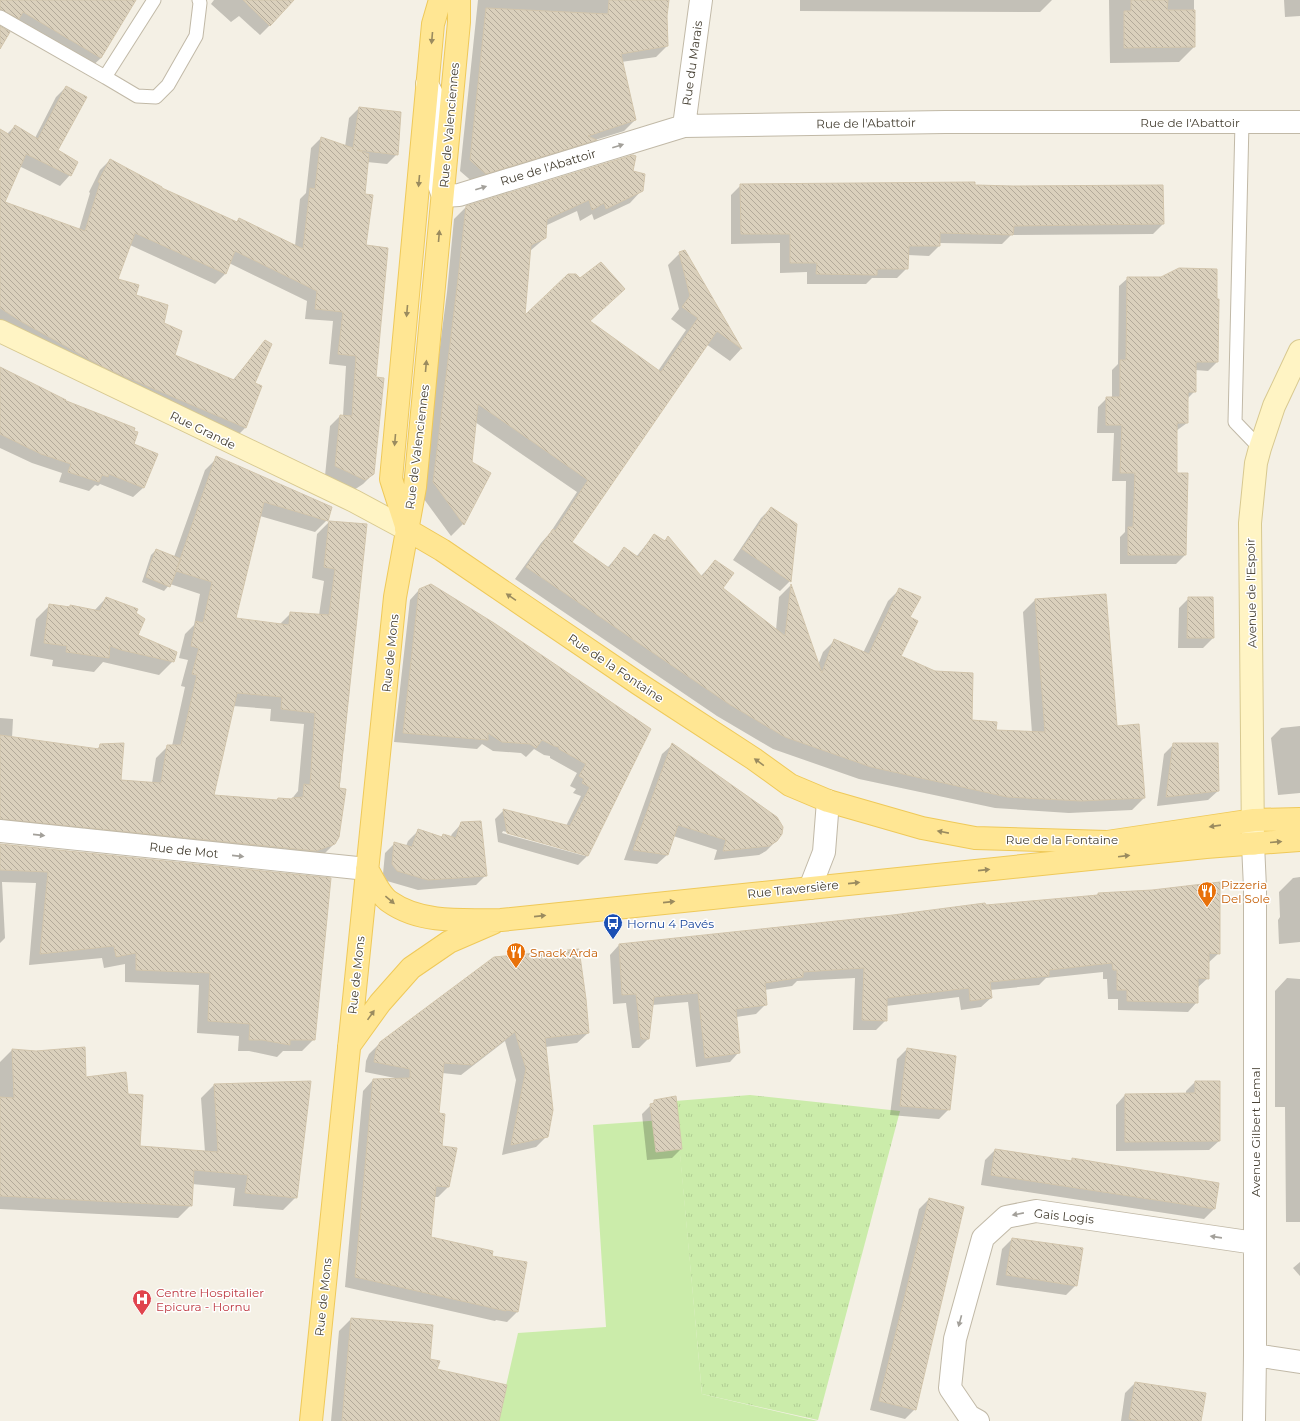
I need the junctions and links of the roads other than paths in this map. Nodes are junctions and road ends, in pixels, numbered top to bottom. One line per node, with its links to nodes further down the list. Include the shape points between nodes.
1 (154, 0): 7 (lane)
2 (199, 0): 7 (lane, via 196,36 168,85 156,98 137,96)
3 (440, 0): 8 (main road, Rue de Valenciennes, one-way to 8, via 433,24)
4 (459, 0): 12 (main road, Rue de Valenciennes)
5 (701, 0): 11 (street, Rue du Marais)
6 (0, 17): 7 (lane)
7 (105, 77)
8 (427, 84): 12 (street, via 437,104 434,171); 16 (main road, Rue de Valenciennes, one-way to 16, via 392,480)
9 (1242, 122): 10 (street, Rue de l'Abattoir); 11 (street, Rue de l'Abattoir, via 953,122); 15 (lane, via 1235,422)
10 (1300, 122)
11 (684, 126): 12 (street, Rue de l'Abattoir, one-way to 11, via 459,195)
12 (443, 196): 16 (main road, Rue de Valenciennes, one-way to 12, via 415,487)
13 (0, 331): 16 (street, Rue Grande, via 354,501)
14 (1300, 351): 15 (street, Avenue de l'Espoir, via 1274,406)
15 (1260, 448): 19 (street, Avenue de l'Espoir, via 1256,463 1250,524)
16 (406, 529): 17 (main road, Rue de la Fontaine, one-way to 16, via 790,785 446,553); 24 (main road, Rue de Mons, via 395,597)
17 (828, 801): 19 (main road, Rue de la Fontaine, one-way to 17, via 1107,842 975,838 922,828); 25 (street, via 824,852)
18 (1300, 819): 19 (main road, Rue de la Fontaine)
19 (1254, 820): 22 (street, Avenue de l'Espoir)
20 (0, 831): 24 (street, Rue de Mot, one-way to 24)
21 (1300, 840): 22 (main road, Rue de la Fontaine, one-way to 21)
22 (1253, 844): 23 (main road, Rue de la Fontaine, one-way to 22); 28 (street, Avenue Gilbert Lemal)
23 (1085, 860): 25 (main road, Rue Traversière, one-way to 23)
24 (367, 869): 26 (main road, Rue Traversière, one-way to 26, via 389,902 412,913 444,920); 27 (main road, Rue de Mons)
25 (810, 888): 26 (main road, Rue Traversière, one-way to 25)
26 (501, 920): 27 (main road, Rue Traversière, one-way to 26, via 380,1003 411,968 449,942)
27 (348, 1047): 31 (main road, Rue de Mons)
28 (1255, 1242): 29 (street, Avenue Gilbert Lemal); 32 (street, Gais Logis, one-way to 32, via 1036,1211 1006,1217 983,1238 955,1339 950,1388 969,1416)
29 (1255, 1356): 30 (street); 33 (street, Avenue Gilbert Lemal)
30 (1300, 1362)
31 (311, 1421)
32 (978, 1421)
33 (1254, 1421)

